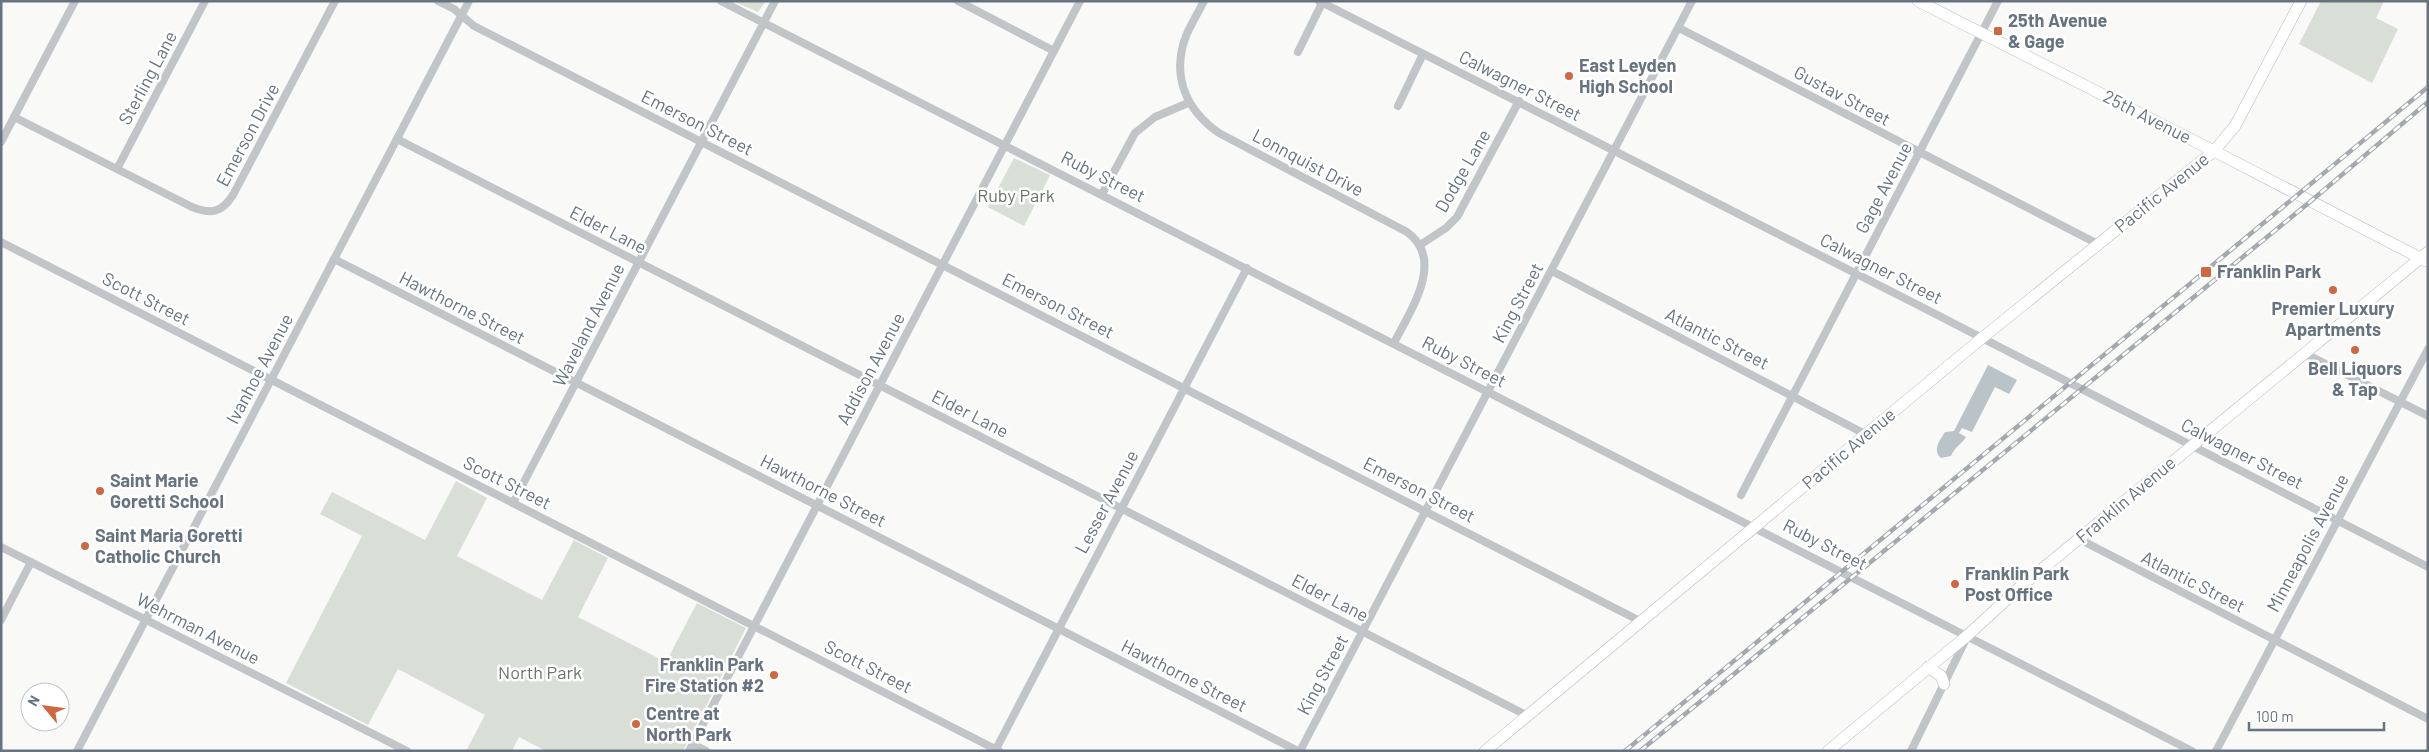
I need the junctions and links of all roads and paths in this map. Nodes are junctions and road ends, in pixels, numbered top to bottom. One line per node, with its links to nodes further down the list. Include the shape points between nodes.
1 (75, 1): 26 (street)
2 (205, 1): 34 (street, Sterling Lane)
3 (335, 1): 34 (street, Emerson Drive, via 226,206 219,210 200,210)
4 (438, 1): 16 (street)
5 (469, 1): 16 (street, Ivanhoe Avenue)
6 (721, 1): 17 (street, Ruby Street)
7 (775, 1): 17 (street, Waveland Avenue)
8 (958, 1): 20 (street)
9 (1080, 1): 20 (street, Addison Avenue)
10 (1204, 1): 24 (street, Lonnquist Drive, via 1182,51 1182,83)
11 (1692, 1): 18 (street, King Street)
12 (1918, 1): 19 (street, 25th Avenue)
13 (1998, 1): 19 (street, Gage Avenue)
14 (2301, 1): 32 (street, Pacific Avenue, via 2235,126)
15 (1321, 2): 21 (street); 22 (street, Calwagner Street)
16 (461, 16): 27 (street, Ivanhoe Avenue); 29 (street, Emerson Street, via 474,26)
17 (764, 22): 29 (street, Waveland Avenue); 30 (street, Ruby Street)
18 (1679, 28): 31 (street, King Street); 33 (street, Gustav Street)
19 (1981, 33): 32 (street, 25th Avenue); 33 (street, Gage Avenue)
20 (1054, 50): 30 (street, Addison Avenue)
21 (1298, 52)
22 (1423, 54): 23 (street, Calwagner Street); 25 (street)
23 (1519, 102): 31 (street, Calwagner Street); 38 (street, Dodge Lane, via 1457,217)
24 (1188, 103): 35 (street, via 1155,117 1135,134); 38 (street, Lonnquist Drive, via 1208,126 1407,232)
25 (1398, 106)
26 (14, 117): 28 (street); 34 (street, Emerson Drive)
27 (397, 139): 40 (street, Ivanhoe Avenue); 41 (street, Elder Lane)
28 (1, 142)
29 (701, 142): 41 (street, Waveland Avenue); 42 (street, Emerson Street)
30 (1006, 144): 35 (street, Ruby Street); 42 (street, Addison Avenue)
31 (1614, 150): 44 (street, King Street); 45 (street, Calwagner Street)
32 (2214, 150): 37 (street, Pacific Avenue); 39 (street, 25th Avenue)
33 (1919, 153): 37 (street, Gustav Street); 45 (street, Gage Avenue)
34 (117, 169)
35 (1102, 194): 43 (street, Ruby Street)
36 (1, 242): 50 (street, Scott Street)
37 (2098, 244): 46 (street, Pacific Avenue)
38 (1420, 245): 47 (street, via 1424,271 1422,284)
39 (2425, 258): 49 (street, Franklin Avenue)
40 (334, 259): 50 (street, Ivanhoe Avenue); 51 (street, Hawthorne Street)
41 (638, 262): 51 (street, Waveland Avenue); 52 (street, Elder Lane)
42 (943, 264): 52 (street, Addison Avenue); 53 (street, Emerson Street)
43 (1247, 268): 47 (street, Ruby Street); 53 (street, Lesser Avenue)
44 (1552, 271): 54 (street, King Street); 55 (street, Atlantic Street)
45 (1856, 274): 46 (street, Calwagner Street); 55 (street, Gage Avenue)
46 (1982, 338): 58 (street, Pacific Avenue); 59 (street, Calwagner Street)
47 (1394, 343): 54 (street, Ruby Street)
48 (2428, 349): 56 (street, Minneapolis Avenue)
49 (2306, 354): 56 (street); 59 (street, Franklin Avenue)
50 (271, 379): 61 (street, Scott Street); 72 (street, Ivanhoe Avenue)
51 (576, 382): 61 (street, Waveland Avenue); 62 (street, Hawthorne Street)
52 (880, 385): 62 (street, Addison Avenue); 63 (street, Elder Lane)
53 (1184, 387): 63 (street, Lesser Avenue); 64 (street, Emerson Street)
54 (1488, 391): 64 (street, King Street); 66 (street, Ruby Street)
55 (1793, 395): 58 (street, Atlantic Street); 60 (street, Gage Avenue)
56 (2400, 402): 57 (street); 65 (street, Minneapolis Avenue)
57 (2428, 416)
58 (1867, 435): 66 (street, Pacific Avenue)
59 (2192, 445): 65 (street, Calwagner Street); 67 (street, Franklin Avenue)
60 (1741, 495)
61 (513, 503): 74 (street, Scott Street)
62 (817, 505): 74 (street, Addison Avenue); 75 (street, Hawthorne Street)
63 (1121, 508): 75 (street, Lesser Avenue); 76 (street, Elder Lane)
64 (1426, 510): 73 (street, Emerson Street); 76 (street, King Street)
65 (2337, 520): 70 (street, Calwagner Street); 78 (street, Minneapolis Avenue)
66 (1755, 526): 73 (street, Pacific Avenue); 77 (street, Ruby Street)
67 (2079, 539): 77 (street, Franklin Avenue); 78 (street, Atlantic Street)
68 (1, 547): 69 (street, Wehrman Avenue)
69 (32, 562): 71 (street); 72 (street, Wehrman Avenue)
70 (2428, 567)
71 (1, 620)
72 (145, 620): 85 (street, Ivanhoe Avenue); 86 (street, Wehrman Avenue)
73 (1642, 622): 81 (street, Pacific Avenue)
74 (754, 626): 83 (street, Addison Avenue); 84 (street, Scott Street)
75 (1058, 629): 84 (street, Lesser Avenue); 88 (street, Hawthorne Street)
76 (1363, 632): 81 (street, Elder Lane); 88 (street, King Street)
77 (1968, 635): 79 (street, Franklin Avenue); 80 (street); 92 (street, Ruby Street)
78 (2274, 640): 82 (street, Atlantic Street); 93 (street, Minneapolis Avenue)
79 (1928, 667): 80 (street, via 1941,676); 90 (street, Franklin Avenue)
80 (1944, 684): 91 (street)
81 (1528, 716): 89 (street, Pacific Avenue)
82 (2428, 720)
83 (691, 747): 87 (street)
84 (997, 750)
85 (77, 751)
86 (407, 751)
87 (706, 751)
88 (1299, 751)
89 (1486, 751)
90 (1828, 751)
91 (1911, 751)
92 (2192, 751)
93 (2216, 751)

